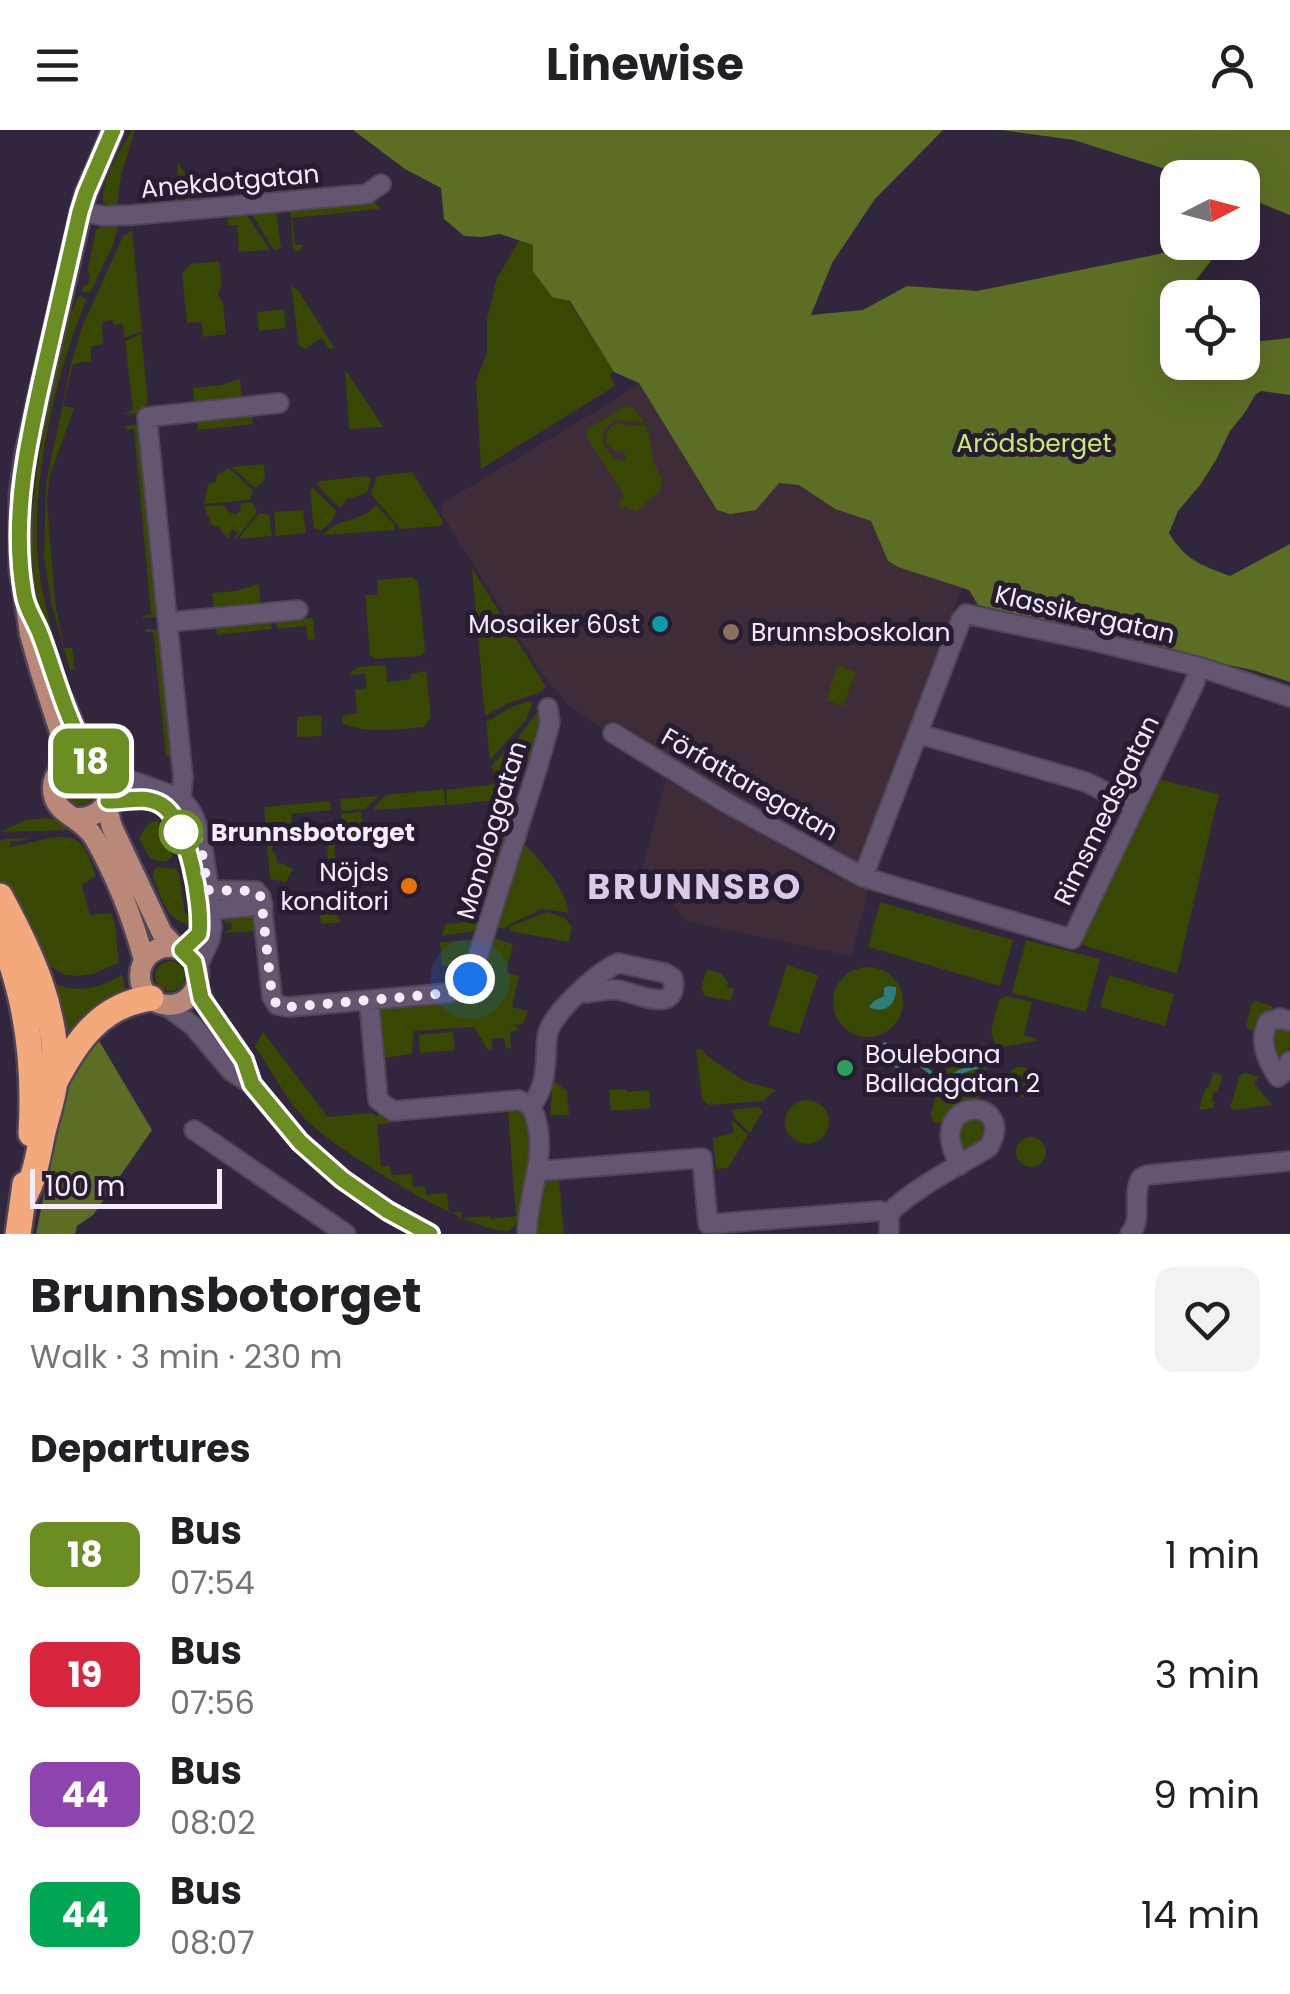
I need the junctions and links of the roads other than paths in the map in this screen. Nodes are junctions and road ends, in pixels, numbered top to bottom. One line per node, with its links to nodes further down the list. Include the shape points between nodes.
1 (113, 130): 3 (main road)
2 (381, 184): 3 (street, Anekdotgatan, via 367,194 174,212)
3 (80, 212): 5 (main road, via 20,494)
4 (279, 403): 7 (street, via 141,422)
5 (25, 600): 13 (main road, via 68,711); 14 (main road, via 60,732)
6 (298, 610): 7 (street)
7 (168, 622): 15 (street)
8 (1200, 667): 9 (street, Klassikergatan); 12 (street, Klassikergatan, via 966,614); 17 (street, Rimsmedsgatan)
9 (1290, 697)
10 (548, 708): 30 (street, Monologgatan, via 538,766 470,979 448,993)
11 (613, 734): 19 (street, Författaregatan)
12 (919, 734): 17 (street, via 1076,779); 19 (street, Klassikergatan)
13 (98, 766): 14 (main road, via 74,761); 15 (street); 16 (main road, via 109,780)
14 (59, 772): 18 (main road, via 55,802)
15 (181, 800): 20 (street, via 192,813)
16 (106, 805): 18 (main road); 25 (main road, via 162,933)
17 (1135, 807): 19 (street, Rimsmedsgatan, via 1072,940)
18 (77, 818): 26 (main road, via 94,837)
19 (862, 876)
20 (208, 890): 22 (street, via 256,891); 23 (street)
21 (0, 896): 34 (highway, via 43,990)
22 (263, 905): 23 (street); 30 (street, Monologgatan, via 274,1002 289,1007)
23 (210, 910): 27 (street, via 210,939)
24 (0, 934): 42 (highway, via 30,1038 33,1104)
25 (175, 947): 26 (main road); 27 (main road, via 189,955)
26 (144, 960): 29 (main road, via 140,982)
27 (197, 975): 29 (main road, via 185,1000); 35 (street, via 206,1006 244,1060)
28 (582, 991): 37 (street, via 546,1034 546,1074)
29 (158, 1001): 34 (highway, via 132,1001 110,1011 81,1040); 35 (street)
30 (369, 1001): 37 (street, via 378,1100 387,1108 520,1100)
31 (1290, 1021): 33 (street, via 1268,1022 1263,1034)
32 (1290, 1061): 33 (street)
33 (1278, 1076): 36 (street)
34 (55, 1082): 42 (highway)
35 (252, 1084): 47 (street, via 300,1142 342,1179)
36 (1290, 1093)
37 (532, 1106): 41 (street)
38 (194, 1130): 46 (street)
39 (1290, 1161): 49 (street, via 1140,1178 1138,1219)
40 (960, 1164): 43 (street)
41 (539, 1171): 43 (street, via 702,1158 708,1224); 44 (street)
42 (23, 1199): 45 (highway)
43 (889, 1212): 48 (street)
44 (524, 1230)
45 (18, 1234)
46 (346, 1234)
47 (430, 1234)
48 (889, 1234)
49 (1130, 1234)

